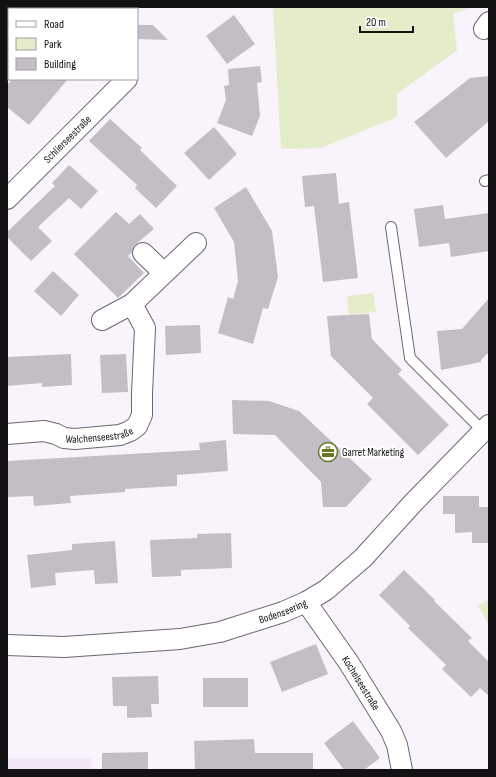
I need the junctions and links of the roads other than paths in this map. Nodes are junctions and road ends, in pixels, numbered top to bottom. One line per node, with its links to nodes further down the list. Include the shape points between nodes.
1 (126, 80): 2 (street, Schlierseestraße)
2 (7, 199)
3 (392, 227): 9 (lane, via 410,358)
4 (196, 243): 6 (street)
5 (143, 253): 6 (street)
6 (164, 273): 7 (street)
7 (132, 304): 8 (street); 10 (street, Walchenseestraße, via 145,328 142,415 137,426 120,435 76,439 44,431)
8 (102, 320)
9 (486, 428): 11 (street, Bodenseering, via 363,558 326,590)
10 (7, 434)
11 (306, 602): 12 (street, Bodenseering, via 220,632 180,638 64,647); 13 (street, Kochelseestraße, via 392,731)
12 (7, 645)
13 (402, 770)

